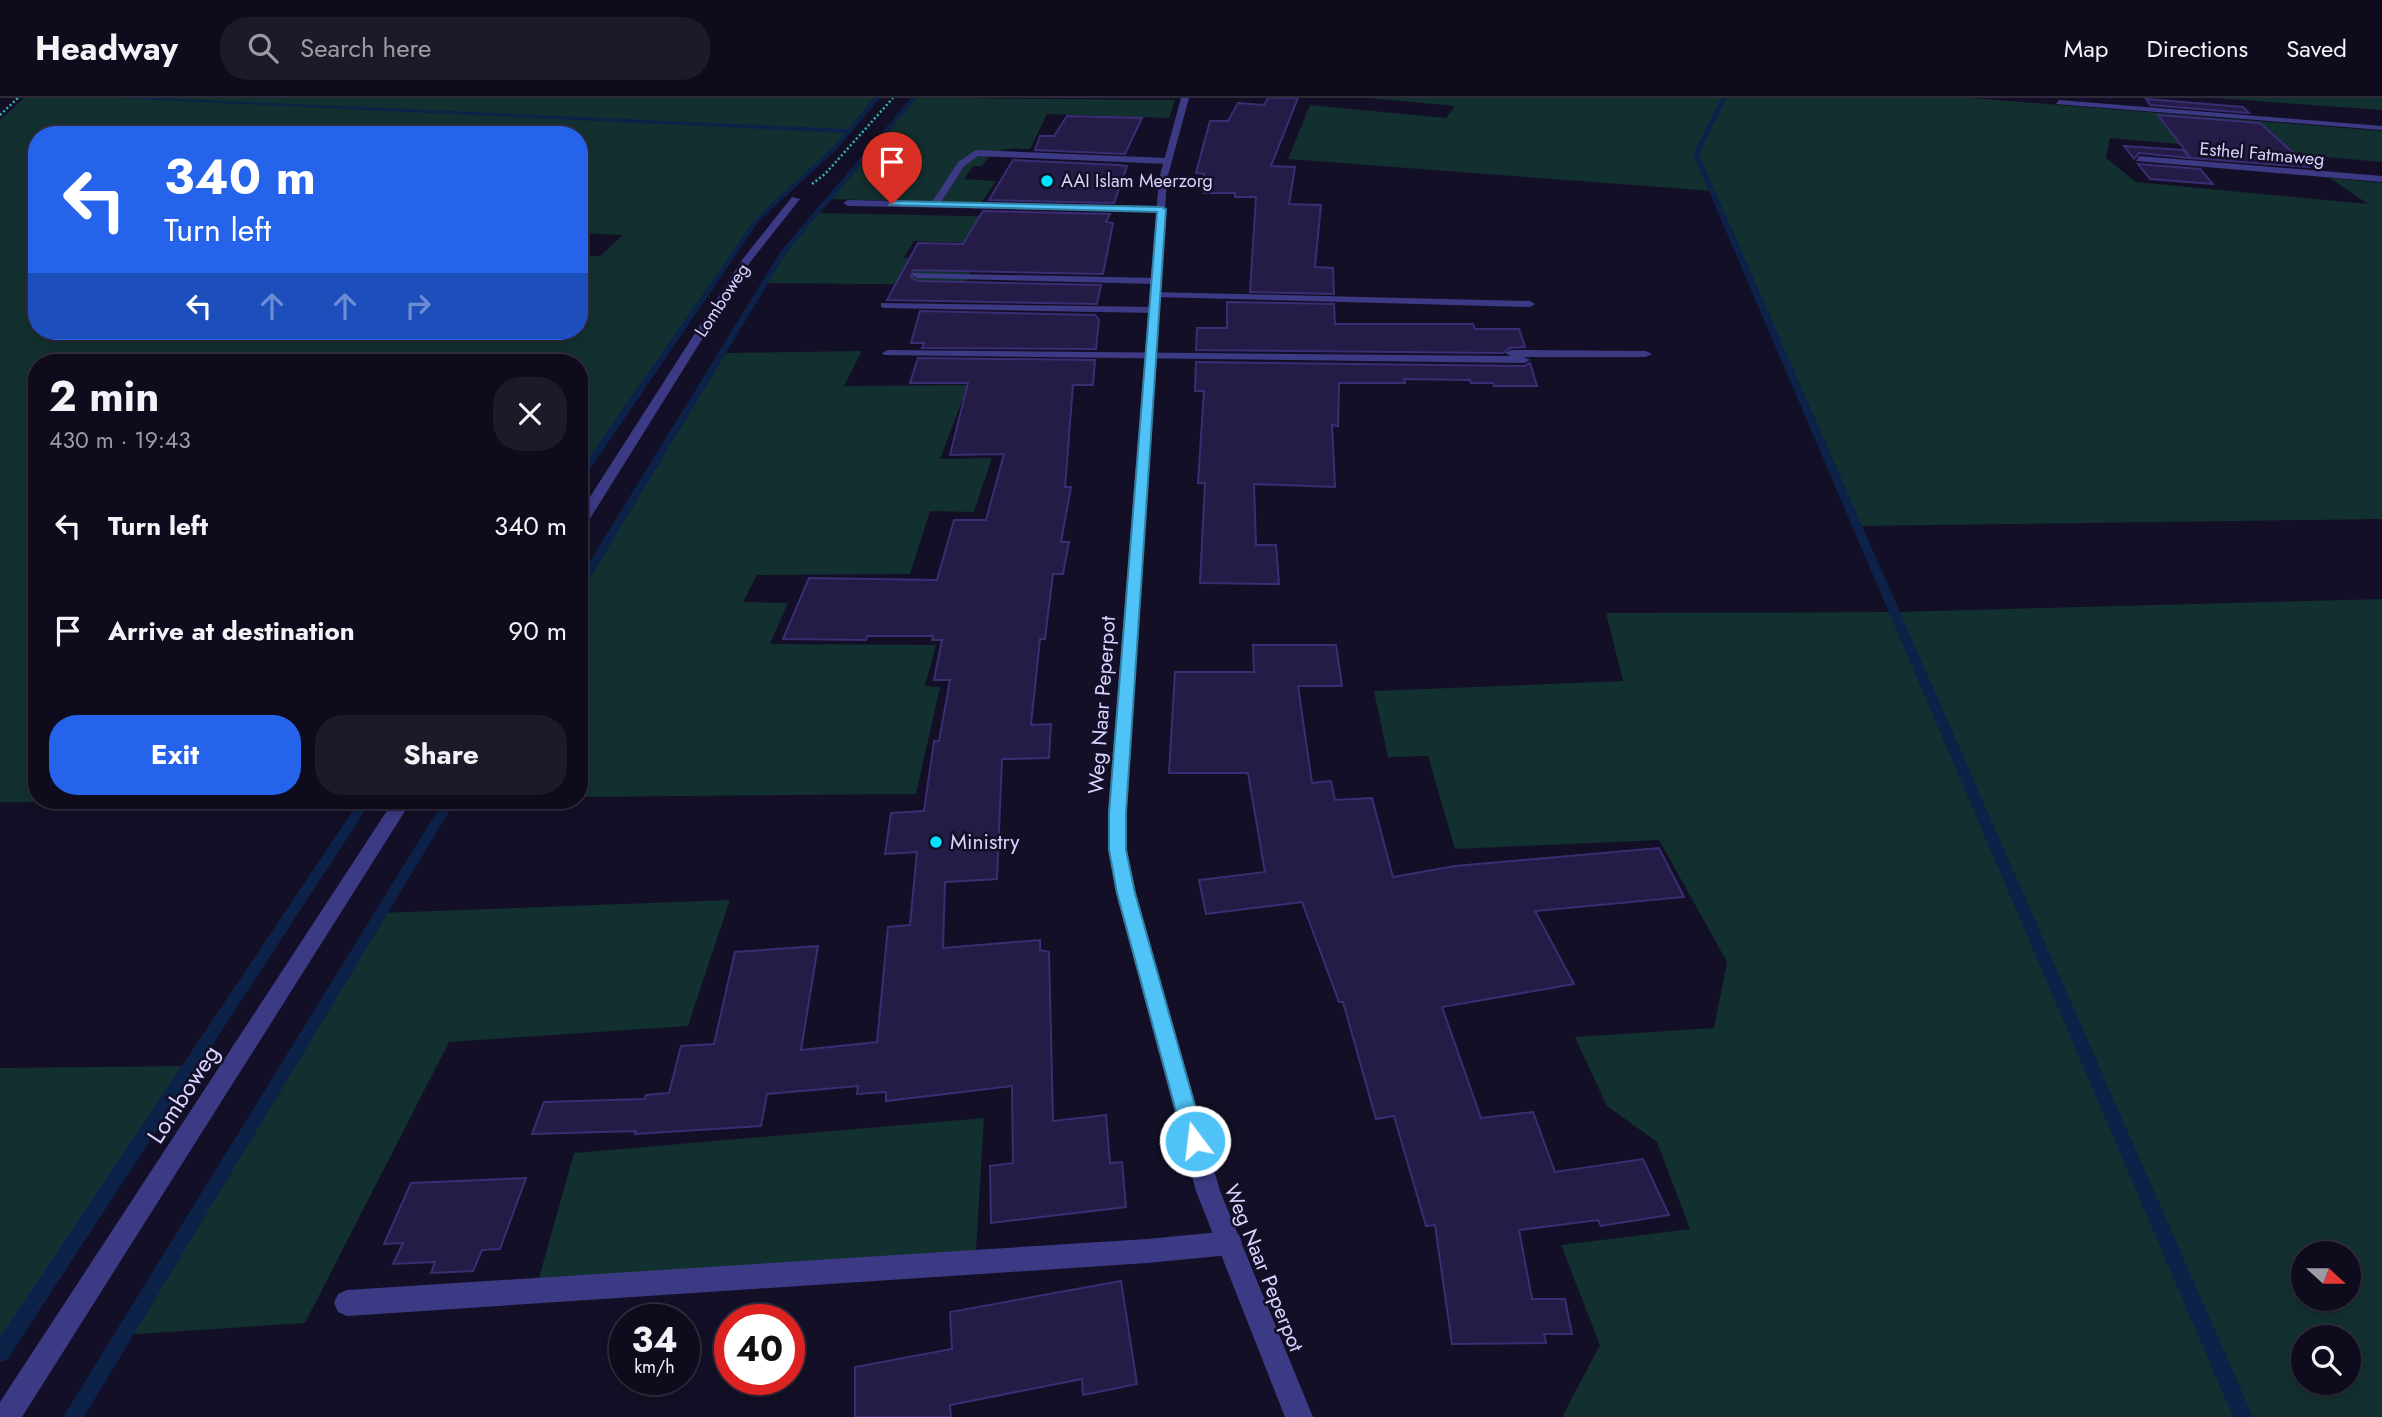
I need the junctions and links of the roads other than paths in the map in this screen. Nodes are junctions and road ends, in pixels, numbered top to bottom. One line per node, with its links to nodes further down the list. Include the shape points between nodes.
1 (1185, 98): 5 (street, Weg Naar Peperpot)
2 (2059, 102): 3 (street)
3 (2382, 128)
4 (2139, 159): 6 (street, Esthel Fatmaweg)
5 (1167, 161): 9 (street, via 976,153 961,164); 10 (street, Weg Naar Peperpot)
6 (2382, 179)
7 (795, 199): 19 (street, Lomboweg, via 747,260)
8 (848, 203): 9 (street)
9 (935, 204): 10 (street)
10 (1162, 209): 12 (street, Weg Naar Peperpot)
11 (917, 275): 12 (street)
12 (1155, 295): 13 (street); 14 (street); 15 (street, Weg Naar Peperpot)
13 (1530, 304)
14 (885, 305)
15 (1150, 352): 16 (street); 17 (street); 18 (street); 21 (street, Weg Naar Peperpot, via 1118,850 1208,1191)
16 (888, 353)
17 (1646, 355)
18 (1524, 360)
19 (588, 511)
20 (397, 809): 23 (street, Lomboweg)
21 (1230, 1243): 22 (street); 24 (street, Weg Naar Peperpot)
22 (347, 1303)
23 (6, 1417)
24 (1299, 1417)

